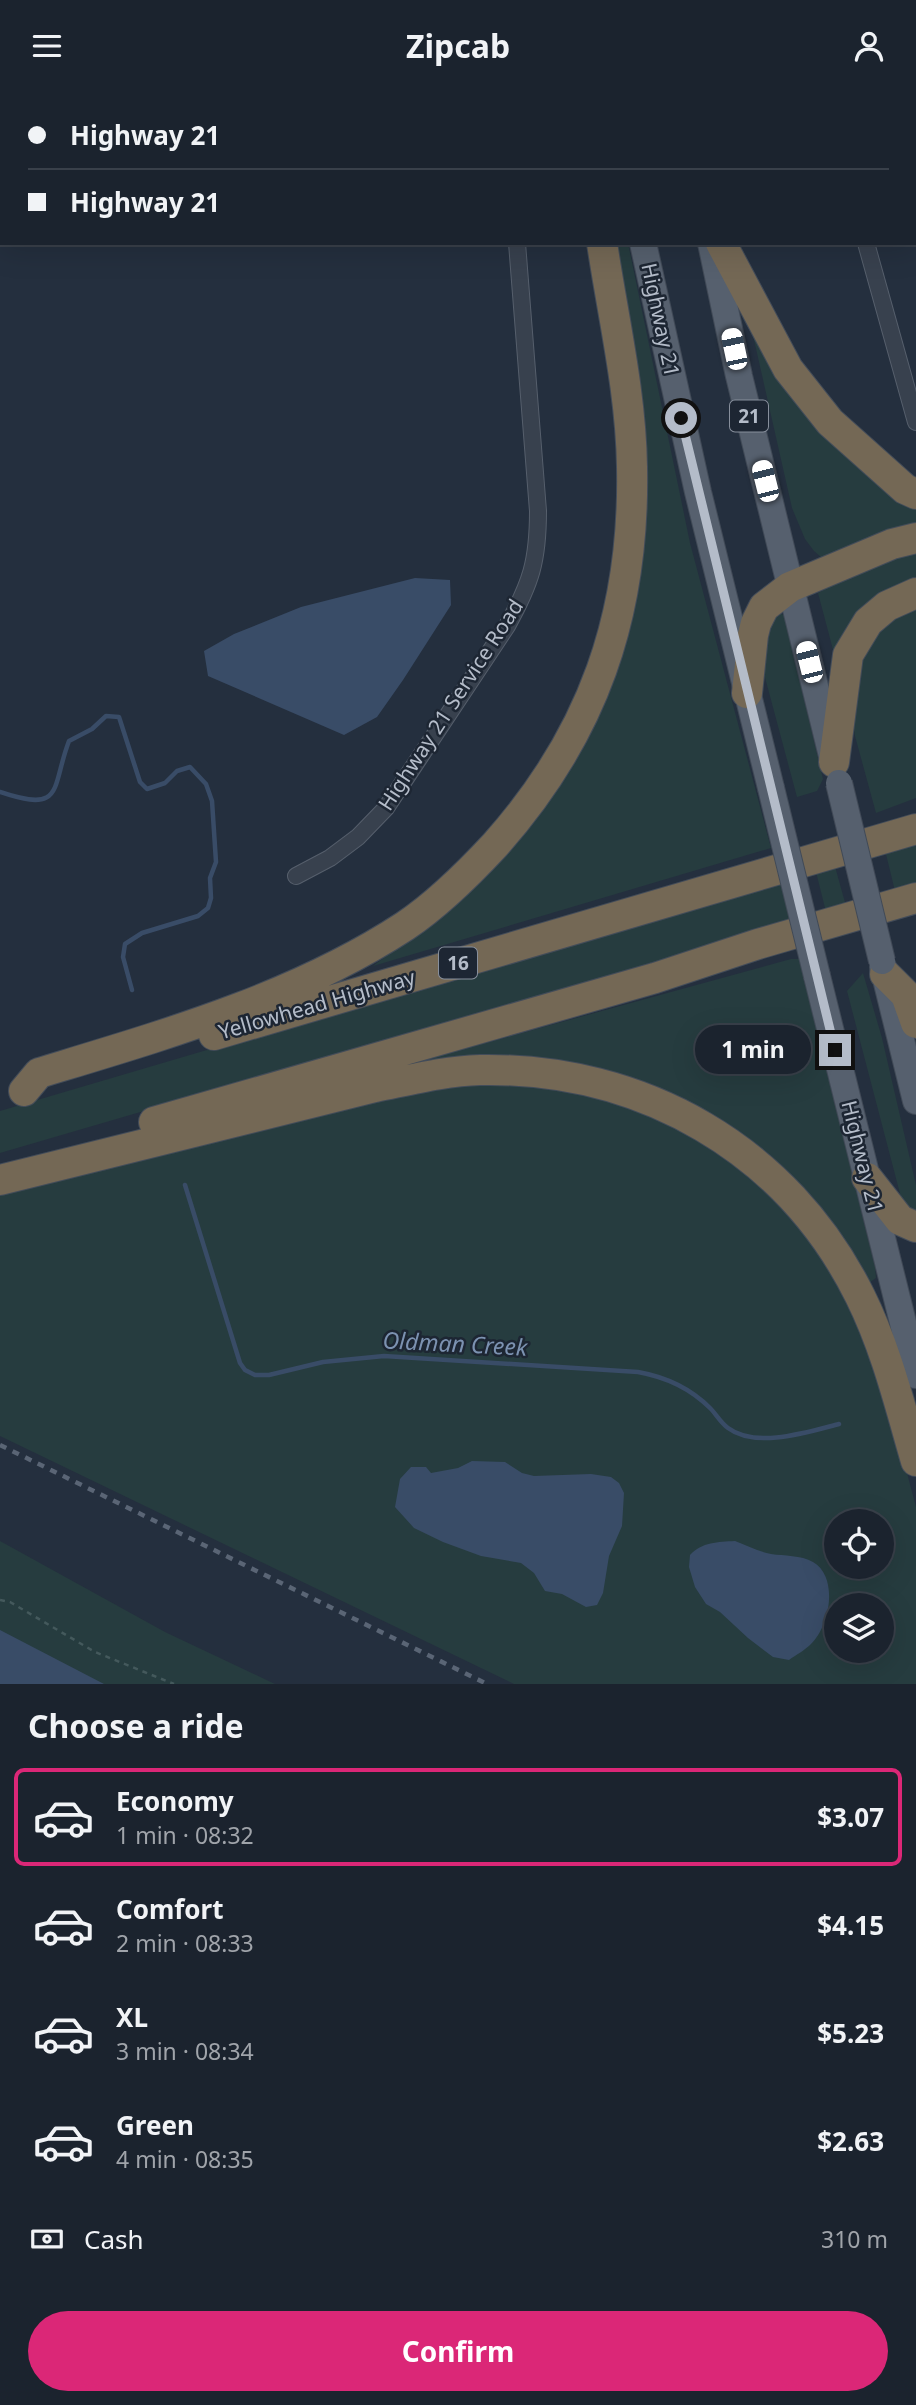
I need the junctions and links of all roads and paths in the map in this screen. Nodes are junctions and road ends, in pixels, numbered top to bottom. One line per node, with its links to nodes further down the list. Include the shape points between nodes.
1 (517, 245): 17 (street, Highway 21 Service Road, via 538,511 533,571 507,626 386,808 358,837)
2 (601, 245): 23 (highway, via 628,415 630,541 605,660 582,719 538,792 468,873 439,900 376,944 297,983 198,1023 40,1073)
3 (643, 245): 12 (main road, Highway 21)
4 (711, 245): 10 (main road, 21)
5 (722, 245): 8 (highway, via 788,369 830,422)
6 (867, 245): 7 (street)
7 (916, 422)
8 (916, 494)
9 (916, 538): 10 (highway)
10 (790, 587): 12 (highway, via 764,607 756,623); 13 (main road, 21)
11 (916, 593): 13 (highway, via 887,606 868,622 848,655)
12 (747, 693): 26 (main road, Highway 21, bridge)
13 (836, 773): 20 (main road, 21, bridge)
14 (916, 813): 16 (highway, via 905,817)
15 (916, 829): 16 (highway, Yellowhead Highway / 16)
16 (887, 837): 23 (highway, Yellowhead Highway / 16)
17 (296, 876)
18 (916, 898): 21 (highway)
19 (916, 915): 21 (highway)
20 (884, 968): 22 (highway, via 906,995); 24 (main road, 21)
21 (655, 978): 25 (highway)
22 (916, 1023)
23 (12, 1094)
24 (916, 1101)
25 (0, 1165)
26 (867, 1178): 28 (highway, via 900,1220); 29 (main road, Highway 21)
27 (0, 1180): 30 (highway, via 427,1076 516,1071 596,1081 677,1112 721,1137 758,1164 813,1221 854,1285 876,1333)
28 (916, 1227)
29 (916, 1375)
30 (916, 1461)
31 (0, 1600): 32 (path, via 95,1652)
32 (174, 1684)

